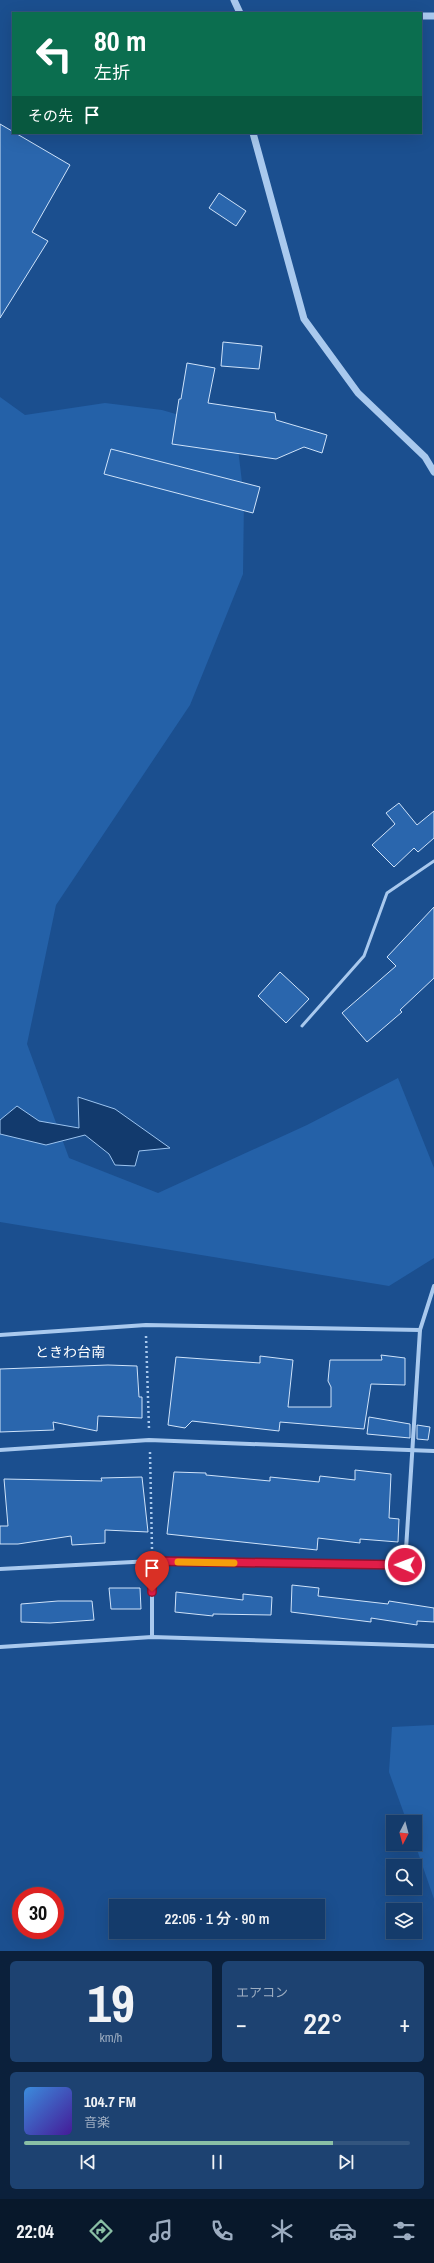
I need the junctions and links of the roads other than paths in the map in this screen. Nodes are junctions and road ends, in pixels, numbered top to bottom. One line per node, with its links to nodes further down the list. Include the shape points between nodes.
1 (234, 0): 2 (street)
2 (240, 12)
3 (422, 16): 4 (street)
4 (434, 16)
5 (253, 134): 6 (street, via 304,319 358,392 425,458)
6 (434, 472)
7 (434, 861): 8 (lane, via 387,893 364,956)
8 (302, 1026)
9 (434, 1286): 10 (street)
10 (420, 1330): 11 (street, via 146,1325); 13 (street)
11 (0, 1335)
12 (0, 1450): 13 (street, via 149,1440)
13 (411, 1450): 14 (street); 15 (street, via 405,1565)
14 (434, 1452)
15 (152, 1561): 16 (street); 17 (street)
16 (0, 1569)
17 (152, 1637): 18 (street); 19 (street)
18 (434, 1646)
19 (0, 1647)

